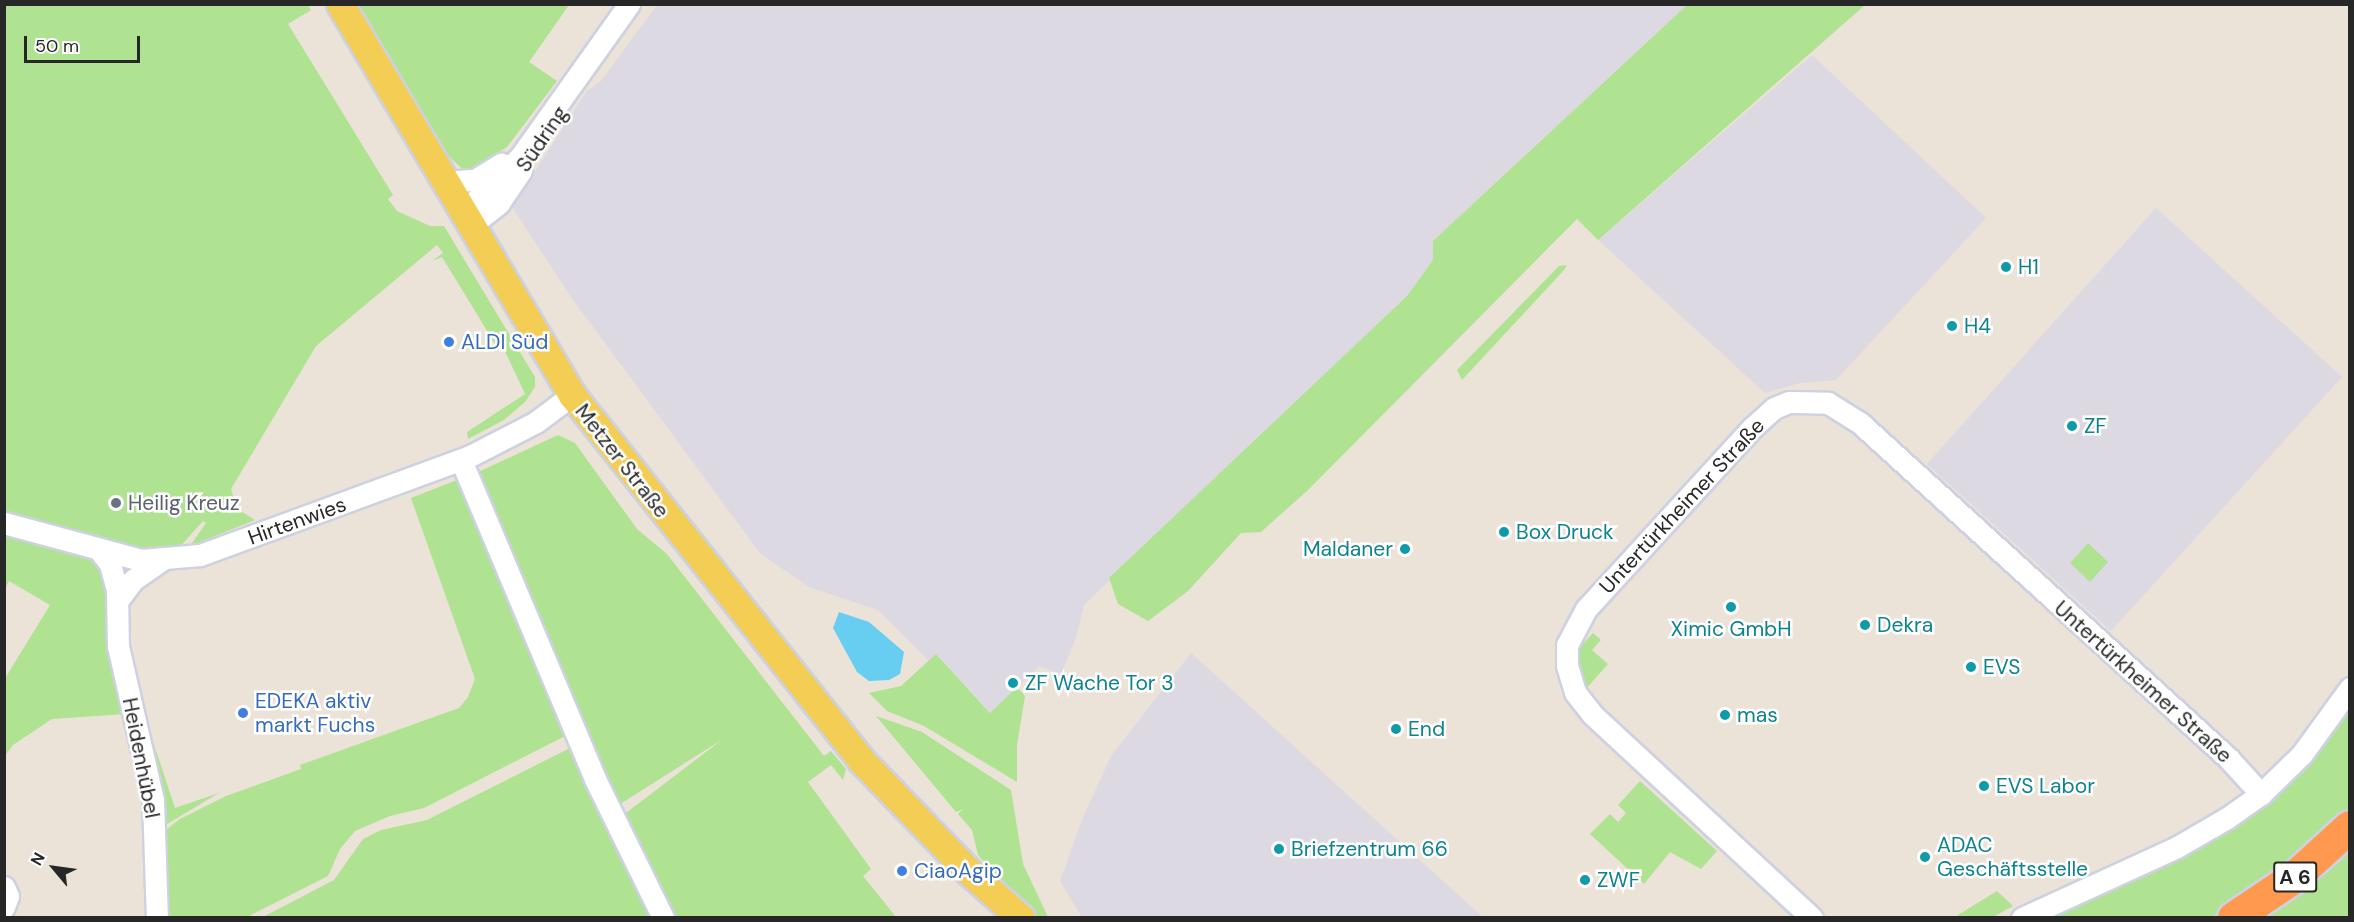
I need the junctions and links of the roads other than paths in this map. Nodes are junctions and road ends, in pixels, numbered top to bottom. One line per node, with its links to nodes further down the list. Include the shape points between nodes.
1 (340, 4): 5 (main road, Metzer Straße)
2 (629, 4): 3 (street, Südring)
3 (602, 43): 4 (street, Südring); 6 (street, Südring, via 499,203)
4 (532, 140): 5 (street, Südring, via 482,177 463,183); 6 (street, Südring)
5 (443, 182): 6 (main road, Metzer Straße)
6 (467, 221): 7 (main road, Metzer Straße)
7 (572, 395): 8 (street, Hirtenwies, via 536,422); 16 (main road, Metzer Straße, via 860,759)
8 (461, 460): 11 (street, Hirtenwies, via 200,555); 20 (street, via 595,779)
9 (4, 524): 10 (street, Hirtenwies)
10 (100, 551): 11 (street, Hirtenwies, via 141,560); 12 (street, Heidenhübel, via 110,564)
11 (162, 560): 12 (street, via 133,580)
12 (118, 600): 19 (street, Heidenhübel, via 118,646 153,800)
13 (2349, 688): 14 (street, via 2302,754)
14 (2261, 794): 23 (street, Untertürkheimer Straße, via 2228,758 1860,423 1828,403 1789,402 1774,408 1753,427 1586,609 1572,630 1567,666 1575,692 1592,714); 24 (street, via 2177,847)
15 (2349, 826): 25 (highway, A 6, via 2295,877)
16 (968, 871): 21 (main road, Metzer Straße); 22 (main road, Metzer Straße)
17 (4, 887): 18 (street, via 8,896)
18 (4, 907)
19 (158, 918)
20 (663, 918)
21 (999, 918)
22 (1021, 918)
23 (1812, 918)
24 (2022, 918)
25 (2234, 918)

